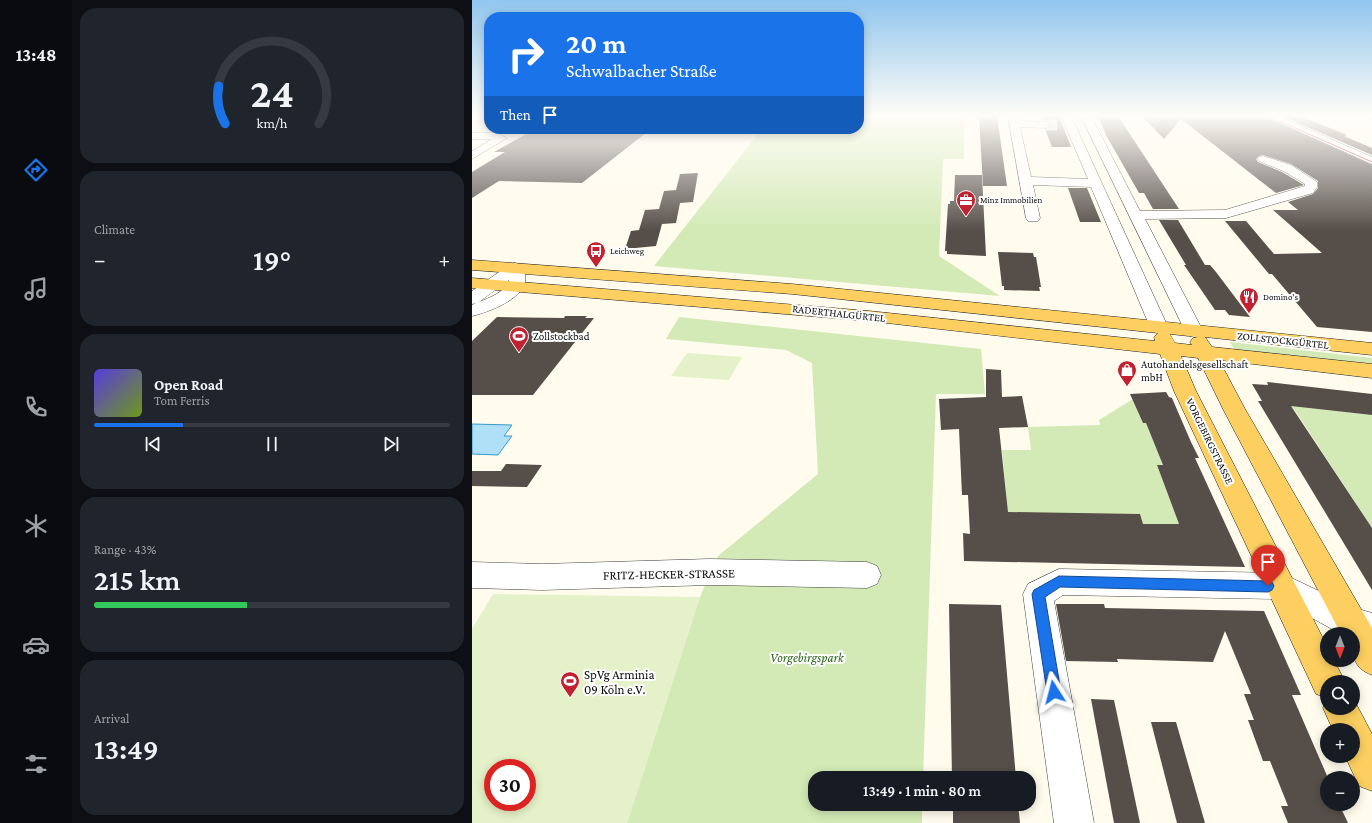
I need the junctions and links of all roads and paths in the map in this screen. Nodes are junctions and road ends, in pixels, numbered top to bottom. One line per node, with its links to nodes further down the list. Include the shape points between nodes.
1 (1021, 154): 7 (street)
2 (1082, 154): 8 (street, VORGEBIRGSTRASSE)
3 (1106, 154): 9 (street)
4 (1357, 154): 6 (street)
5 (1263, 159): 9 (street, via 1301,175 1311,182 1311,187 1226,214)
6 (1372, 161)
7 (1027, 181): 8 (street); 10 (street)
8 (1095, 183): 20 (street, VORGEBIRGSTRASSE)
9 (1136, 215): 21 (street)
10 (1033, 218)
11 (472, 265): 12 (main road, RADERTHALGÜRTEL)
12 (515, 268): 14 (street); 15 (street, via 518,277); 16 (main road, RADERTHALGÜRTEL)
13 (472, 283): 14 (main road, RADERTHALGÜRTEL)
14 (493, 285): 15 (main road, RADERTHALGÜRTEL); 17 (street)
15 (516, 286): 18 (main road, RADERTHALGÜRTEL); 19 (street, via 499,299)
16 (799, 290): 18 (main road, via 782,298); 20 (main road, RADERTHALGÜRTEL)
17 (472, 299)
18 (775, 307): 22 (main road, RADERTHALGÜRTEL)
19 (472, 311)
20 (1159, 327): 21 (main road, RADERTHALGÜRTEL); 22 (main road, VORGEBIRGSTRASSE)
21 (1194, 330): 23 (main road, ZOLLSTOCKGÜRTEL); 24 (main road)
22 (1167, 348): 24 (main road, RADERTHALGÜRTEL); 28 (main road, VORGEBIRGSTRASSE)
23 (1372, 349)
24 (1206, 353): 25 (main road, ZOLLSTOCKGÜRTEL); 29 (main road, via 1234,410)
25 (1372, 371)
26 (472, 575): 27 (street, FRITZ-HECKER-STRASSE, via 542,577 710,572)
27 (867, 575)
28 (1281, 586): 29 (street); 31 (main road, VORGEBIRGSTRASSE); 34 (street, via 1059,582 1038,594)
29 (1361, 625): 30 (main road)
30 (1372, 659)
31 (1325, 675)
32 (1360, 748): 33 (main road)
33 (1372, 773)
34 (1074, 823)

